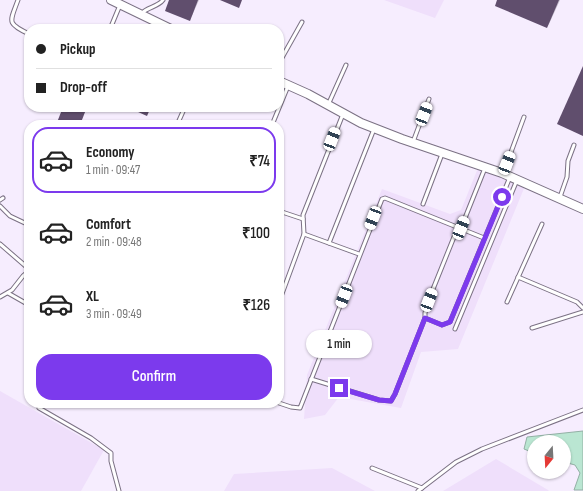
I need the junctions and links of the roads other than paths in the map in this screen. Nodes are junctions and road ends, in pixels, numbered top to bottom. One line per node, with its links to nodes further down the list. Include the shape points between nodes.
1 (18, 0): 9 (lane, via 11,18 15,28)
2 (110, 0): 4 (street)
3 (163, 0): 5 (lane)
4 (120, 4): 5 (street); 7 (lane)
5 (141, 14): 8 (street)
6 (302, 22): 10 (lane)
7 (112, 24)
8 (161, 24)
9 (24, 32)
10 (284, 54)
11 (346, 65): 16 (lane)
12 (284, 84): 13 (street)
13 (288, 86): 14 (lane); 16 (street, via 308,94)
14 (284, 96)
15 (430, 99): 20 (lane)
16 (327, 106): 17 (street)
17 (343, 114): 19 (street); 30 (lane)
18 (524, 117): 24 (lane, via 507,163)
19 (375, 128): 20 (street); 36 (lane)
20 (413, 142): 22 (street)
21 (574, 145): 25 (lane)
22 (442, 153): 23 (street); 26 (lane)
23 (486, 168): 24 (street); 33 (lane)
24 (511, 177): 25 (street); 35 (lane); 51 (lane)
25 (560, 199): 28 (street)
26 (423, 204)
27 (0, 206): 31 (lane, via 10,216)
28 (583, 209)
29 (284, 212): 30 (lane)
30 (303, 219): 34 (lane)
31 (24, 223)
32 (542, 224): 41 (lane)
33 (459, 227): 35 (lane); 38 (lane, via 385,198 378,205); 49 (lane, via 429,300)
34 (304, 234): 36 (lane); 42 (lane)
35 (484, 238): 49 (lane, via 450,322 442,325)
36 (330, 243): 38 (lane)
37 (0, 244): 39 (lane)
38 (360, 254): 52 (lane)
39 (24, 266)
40 (24, 275): 43 (lane)
41 (518, 277): 46 (lane); 47 (lane, via 577,302)
42 (284, 288)
43 (8, 293): 44 (lane); 45 (lane)
44 (0, 297)
45 (24, 302)
46 (507, 302)
47 (583, 308)
48 (583, 312): 50 (lane)
49 (425, 318): 52 (lane, via 391,401 379,400)
50 (532, 328)
51 (455, 330)
52 (312, 379): 53 (lane, via 300,408)
53 (284, 404)
54 (39, 408): 58 (lane, via 91,438 111,453)
55 (583, 410): 57 (lane, via 482,449 456,462)
56 (372, 468): 57 (lane)
57 (422, 488): 59 (lane)
58 (119, 491)
59 (418, 491)

